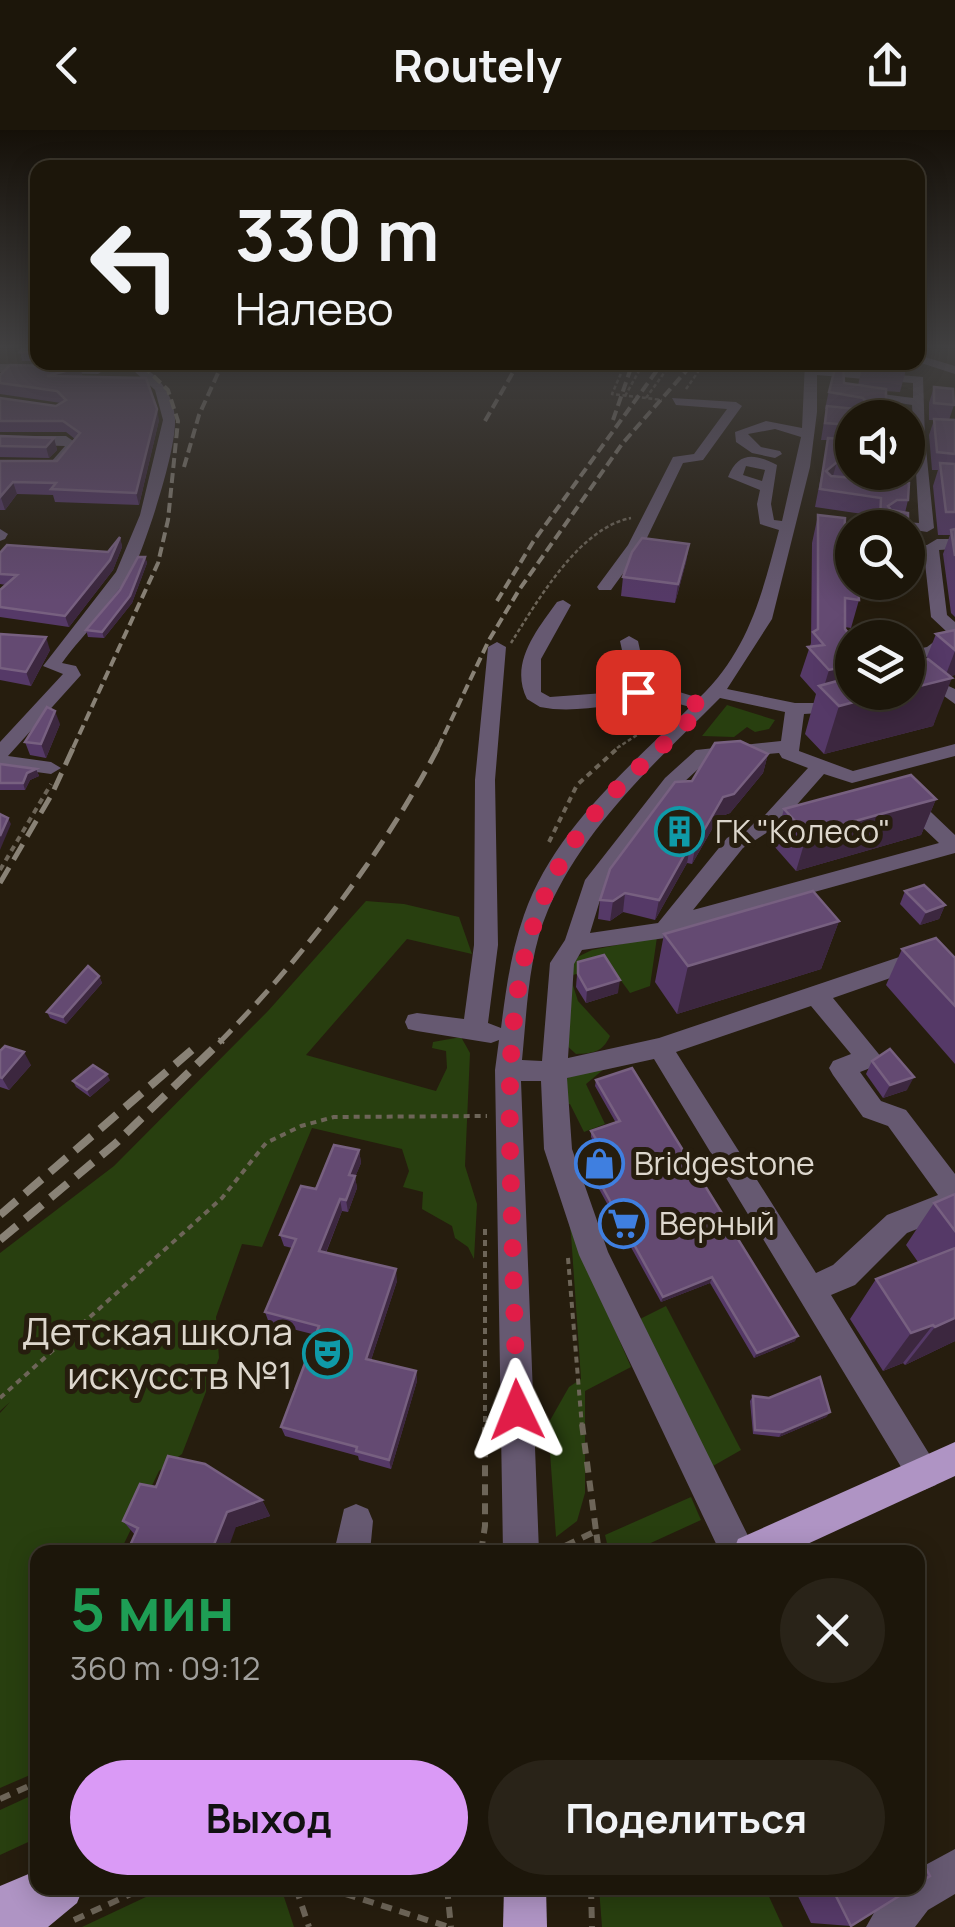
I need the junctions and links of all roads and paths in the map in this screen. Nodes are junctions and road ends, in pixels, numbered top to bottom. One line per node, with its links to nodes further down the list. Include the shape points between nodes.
1 (166, 433): 38 (street, via 132,560 54,660 52,666 72,675)
2 (720, 433): 9 (street, via 698,457)
3 (742, 433): 11 (street, via 746,445)
4 (790, 433): 8 (street)
5 (810, 433): 8 (street)
6 (694, 437): 9 (street)
7 (0, 440): 10 (street, via 72,445 55,466)
8 (810, 443): 11 (street)
9 (678, 460): 18 (street)
10 (0, 465)
11 (803, 467): 19 (street)
12 (925, 476): 13 (street)
13 (938, 478)
14 (766, 487): 19 (street, via 767,524)
15 (924, 490): 17 (street)
16 (905, 492): 17 (street)
17 (924, 494): 20 (street)
18 (652, 514): 24 (street); 30 (path, via 610,522 554,576 514,642)
19 (790, 527): 33 (street, via 764,618)
20 (925, 528)
21 (955, 544): 23 (street)
22 (925, 549): 23 (street)
23 (931, 549): 26 (street, via 940,617)
24 (606, 587)
25 (564, 606): 32 (street, via 532,657 534,695 546,703)
26 (955, 632): 29 (street)
27 (630, 641): 32 (street)
28 (925, 643): 29 (street)
29 (936, 644): 31 (street)
30 (497, 647): 50 (street, via 485,780 486,944)
31 (925, 653)
32 (642, 696): 33 (street)
33 (710, 699): 35 (street); 51 (street, via 608,800 562,860 528,939)
34 (835, 708): 35 (street)
35 (795, 709): 36 (street)
36 (790, 746): 40 (street, via 789,754); 46 (street, via 702,754 593,885)
37 (955, 750): 42 (street)
38 (0, 752)
39 (0, 761): 41 (street)
40 (820, 766): 42 (street, via 852,778); 45 (street, via 772,820 735,843)
41 (51, 768): 44 (path, via 52,783)
42 (876, 771): 43 (street)
43 (955, 846): 45 (street)
44 (0, 870)
45 (668, 925): 46 (street, via 612,940)
46 (576, 941): 54 (street, via 562,963)
47 (955, 989): 48 (street, via 926,958)
48 (816, 995): 52 (street); 56 (street, via 869,1058 842,1068 872,1109 897,1118)
49 (417, 1022): 50 (street)
50 (475, 1031): 51 (street)
51 (510, 1036): 53 (street)
52 (660, 1048): 54 (street); 58 (street)
53 (508, 1070): 54 (street); 55 (street)
54 (554, 1071): 65 (street, via 558,1149 594,1255)
55 (510, 1116): 59 (path, via 334,1117 266,1144 222,1198); 62 (street)
56 (955, 1198): 58 (street, via 897,1224 844,1275)
57 (568, 1251): 61 (path)
58 (810, 1290): 60 (street)
59 (0, 1398)
60 (939, 1466): 66 (main road)
61 (596, 1531): 63 (path); 64 (path)
62 (520, 1545)
63 (567, 1545)
64 (598, 1545)
65 (735, 1545)
66 (766, 1545)
67 (30, 1786): 68 (path)
68 (0, 1799)
69 (955, 1870): 70 (street)
70 (925, 1889)
71 (30, 1894): 79 (main road)
72 (112, 1895): 78 (path)
73 (298, 1895): 81 (path)
74 (349, 1895): 82 (path)
75 (448, 1895): 82 (path)
76 (525, 1895): 83 (main road)
77 (591, 1895): 84 (path)
78 (63, 1906): 80 (main road)
79 (0, 1908)
80 (14, 1927)
81 (309, 1927)
82 (450, 1927)
83 (526, 1927)
84 (592, 1927)

